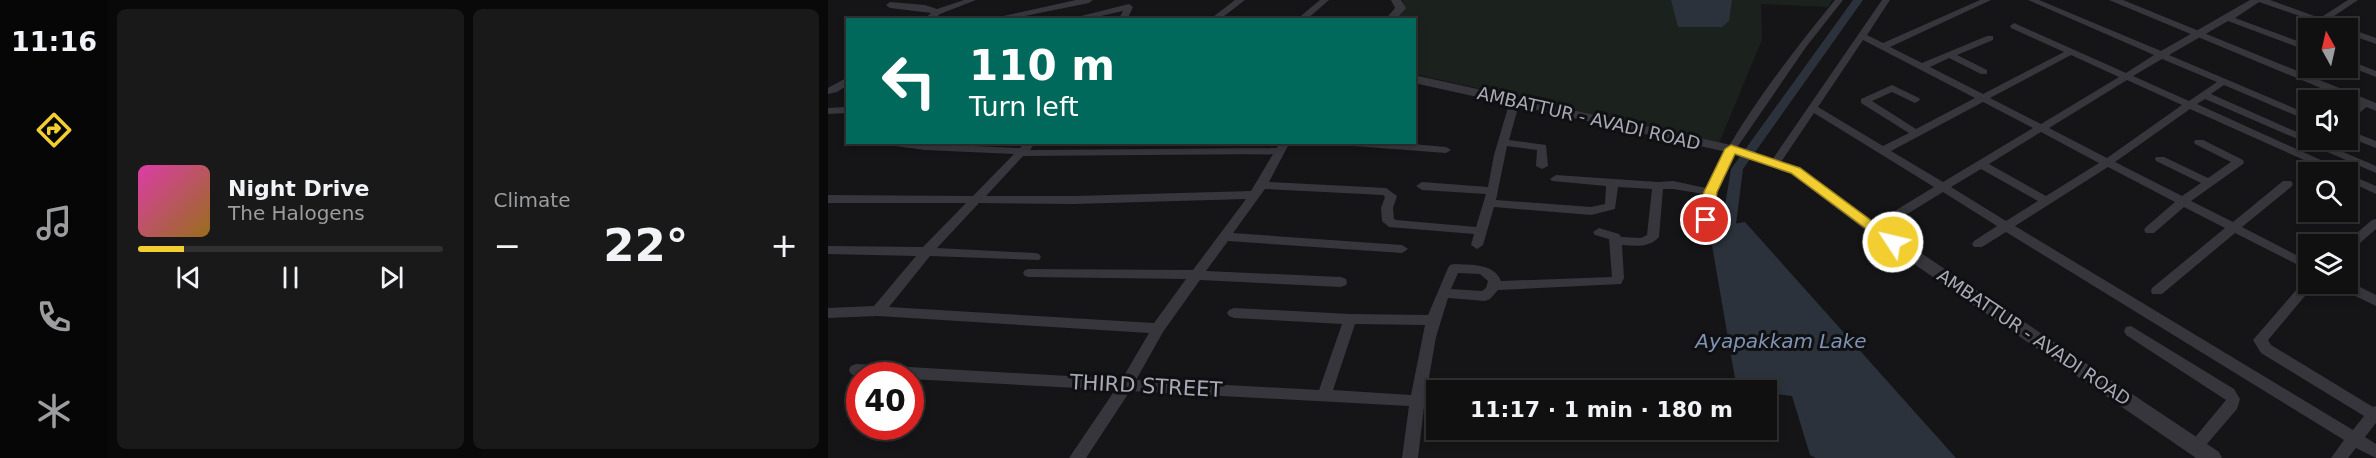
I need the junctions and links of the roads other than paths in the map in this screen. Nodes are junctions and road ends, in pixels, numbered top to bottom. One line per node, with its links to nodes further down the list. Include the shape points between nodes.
1 (972, 0): 15 (street)
2 (1089, 0): 17 (street)
3 (1241, 0): 20 (street)
4 (1325, 0): 21 (street)
5 (1396, 0): 22 (street, via 1401,8)
6 (1839, 0): 68 (street, via 1803,45)
7 (1886, 0): 29 (street)
8 (1987, 0): 33 (street)
9 (2032, 0): 35 (street)
10 (2114, 0): 27 (street)
11 (2256, 0): 23 (street)
12 (2262, 0): 24 (street)
13 (2354, 0): 25 (street)
14 (890, 5): 15 (street)
15 (937, 12): 16 (street)
16 (930, 18)
17 (999, 18)
18 (1079, 18): 19 (street, via 1129,8)
19 (1123, 18)
20 (1216, 18)
21 (1302, 18)
22 (1392, 18)
23 (2229, 18): 27 (street); 32 (street)
24 (2313, 18)
25 (2326, 18)
26 (2014, 26): 34 (street)
27 (2196, 34): 35 (street); 51 (street)
28 (2360, 35): 31 (street)
29 (1863, 36): 33 (street); 52 (street)
30 (1990, 38): 36 (street)
31 (2376, 41)
32 (2298, 44)
33 (1884, 46): 37 (street)
34 (2070, 52): 41 (street); 47 (street)
35 (2163, 54): 41 (street); 44 (street)
36 (1950, 55): 37 (street); 39 (street)
37 (1923, 66): 47 (street)
38 (2358, 67): 40 (street)
39 (1984, 72)
40 (2376, 74)
41 (2126, 76): 50 (street); 56 (street)
42 (1416, 80): 49 (street, AMBATTUR - AVADI ROAD)
43 (846, 81): 45 (street)
44 (2224, 81): 46 (street); 55 (street)
45 (828, 91)
46 (2204, 95): 50 (street); 76 (street)
47 (1983, 97): 56 (street); 57 (street)
48 (1915, 100): 57 (street, via 1892,88 1865,101)
49 (1515, 101): 59 (street); 68 (street, AMBATTUR - AVADI ROAD)
50 (2191, 105): 72 (street); 73 (street)
51 (2371, 105)
52 (1812, 108): 69 (street); 71 (street)
53 (846, 110): 54 (street)
54 (828, 111)
55 (2298, 113)
56 (2042, 127): 72 (street); 74 (street)
57 (1916, 133): 69 (street)
58 (2358, 137): 63 (street)
59 (1503, 142): 75 (street, via 1542,147); 87 (street)
60 (2199, 142): 80 (street, via 2238,162)
61 (1366, 144): 67 (street)
62 (927, 145): 64 (street)
63 (2376, 145)
64 (997, 146): 66 (street)
65 (1283, 147): 66 (street); 86 (street)
66 (1024, 149): 90 (street)
67 (1446, 150)
68 (1734, 150): 71 (street, AMBATTUR - AVADI ROAD); 88 (street)
69 (1882, 151): 84 (street)
70 (2160, 159): 80 (street)
71 (1767, 160): 98 (street, AMBATTUR - AVADI ROAD, via 1796,171)
72 (2108, 162): 91 (street); 92 (street)
73 (2316, 162)
74 (1981, 164): 84 (street); 91 (street)
75 (1542, 166)
76 (2376, 170)
77 (1556, 179): 79 (street)
78 (2358, 181): 85 (street)
79 (1612, 183): 83 (street); 93 (street, via 1611,206 1605,209)
80 (2209, 183): 92 (street)
81 (2287, 184): 97 (street)
82 (1422, 186): 87 (street)
83 (1658, 186): 88 (street); 104 (street, via 1653,237 1643,242)
84 (1943, 188): 96 (street); 98 (street)
85 (2376, 189)
86 (1258, 190): 90 (street, via 1074,200); 100 (street, via 1386,192 1391,196 1388,221 1393,224); 102 (street)
87 (1493, 191): 93 (street)
88 (1710, 192): 94 (street)
89 (828, 199): 90 (street)
90 (976, 199): 109 (street)
91 (2047, 201): 96 (street)
92 (2183, 201): 97 (street); 99 (street)
93 (1490, 203): 100 (street)
94 (1706, 220)
95 (2376, 223): 103 (street)
96 (2006, 227): 105 (street); 134 (street)
97 (2236, 228): 111 (street); 116 (street)
98 (1874, 229): 135 (street, AMBATTUR - AVADI ROAD)
99 (2150, 230)
100 (1482, 231): 106 (street)
101 (1599, 232): 104 (street)
102 (1225, 237): 107 (street); 113 (street)
103 (2358, 238)
104 (1616, 241): 115 (street, via 1616,281)
105 (1978, 244)
106 (1477, 245)
107 (1402, 249)
108 (828, 250): 109 (street)
109 (927, 251): 110 (street); 121 (street)
110 (1035, 256)
111 (2298, 261)
112 (1029, 273): 113 (street)
113 (1195, 275): 114 (street); 126 (street)
114 (1341, 282)
115 (1494, 286): 118 (street, via 1485,296); 118 (street, via 1494,280 1483,270 1454,268)
116 (2157, 291)
117 (2358, 292): 120 (street)
118 (1443, 293): 125 (street)
119 (2300, 294): 133 (street, via 2260,340 2266,349)
120 (2376, 301)
121 (878, 311): 122 (street); 126 (street)
122 (828, 313)
123 (1234, 313): 124 (street)
124 (1350, 319): 125 (street); 130 (street)
125 (1433, 320): 131 (street)
126 (1158, 328): 129 (street)
127 (2131, 331): 135 (street, via 2233,399)
128 (924, 374): 129 (street, THIRD STREET)
129 (1126, 385): 130 (street, THIRD STREET); 137 (street)
130 (1324, 396): 131 (street, THIRD STREET)
131 (1418, 400): 132 (street, THIRD STREET); 138 (street)
132 (1426, 401)
133 (2375, 413): 134 (street)
134 (2355, 439): 136 (street); 140 (street)
135 (2195, 447): 139 (street, AMBATTUR - AVADI ROAD)
136 (2376, 452)
137 (1077, 458)
138 (1410, 458)
139 (2212, 458)
140 (2338, 458)

